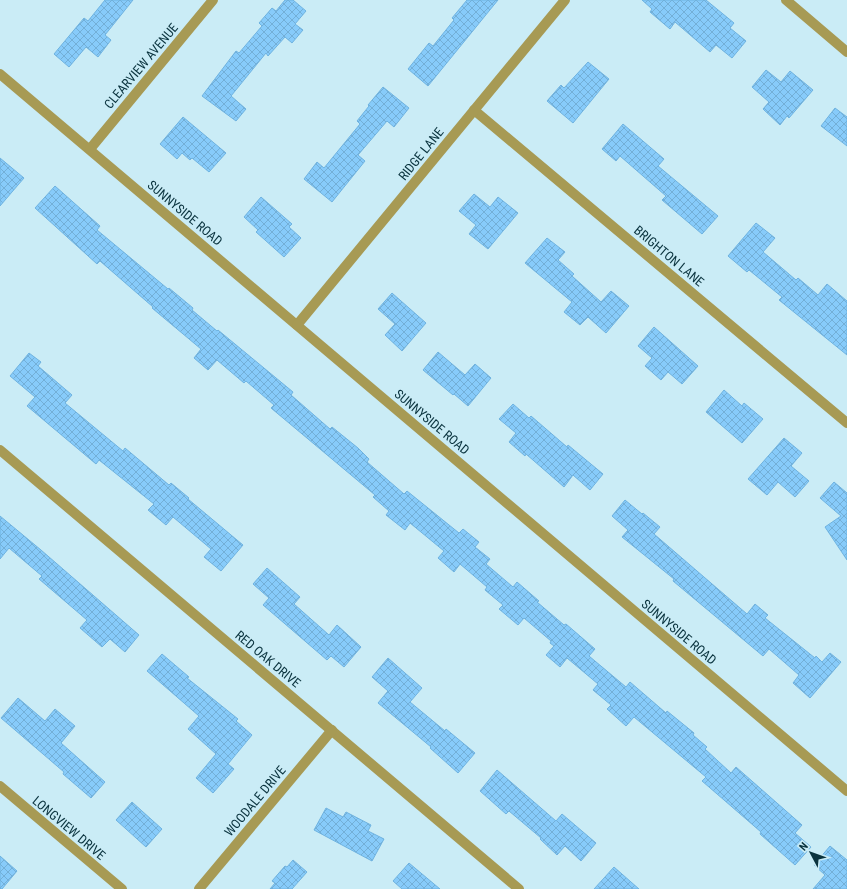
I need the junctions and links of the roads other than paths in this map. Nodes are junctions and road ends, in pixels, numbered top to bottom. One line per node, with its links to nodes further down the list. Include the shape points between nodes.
1 (213, 0): 7 (street, CLEARVIEW AVENUE)
2 (565, 0): 6 (street, RIDGE LANE)
3 (786, 0): 4 (street)
4 (847, 52)
5 (0, 74): 7 (street, SUNNYSIDE ROAD)
6 (474, 110): 8 (street, RIDGE LANE); 9 (street, BRIGHTON LANE)
7 (90, 149): 8 (street, SUNNYSIDE ROAD)
8 (297, 325): 13 (street, SUNNYSIDE ROAD)
9 (847, 423)
10 (0, 450): 11 (street, RED OAK DRIVE)
11 (332, 730): 15 (street, WOODALE DRIVE); 16 (street, RED OAK DRIVE)
12 (0, 786): 14 (street, LONGVIEW DRIVE)
13 (847, 791)
14 (122, 889)
15 (199, 889)
16 (519, 889)

